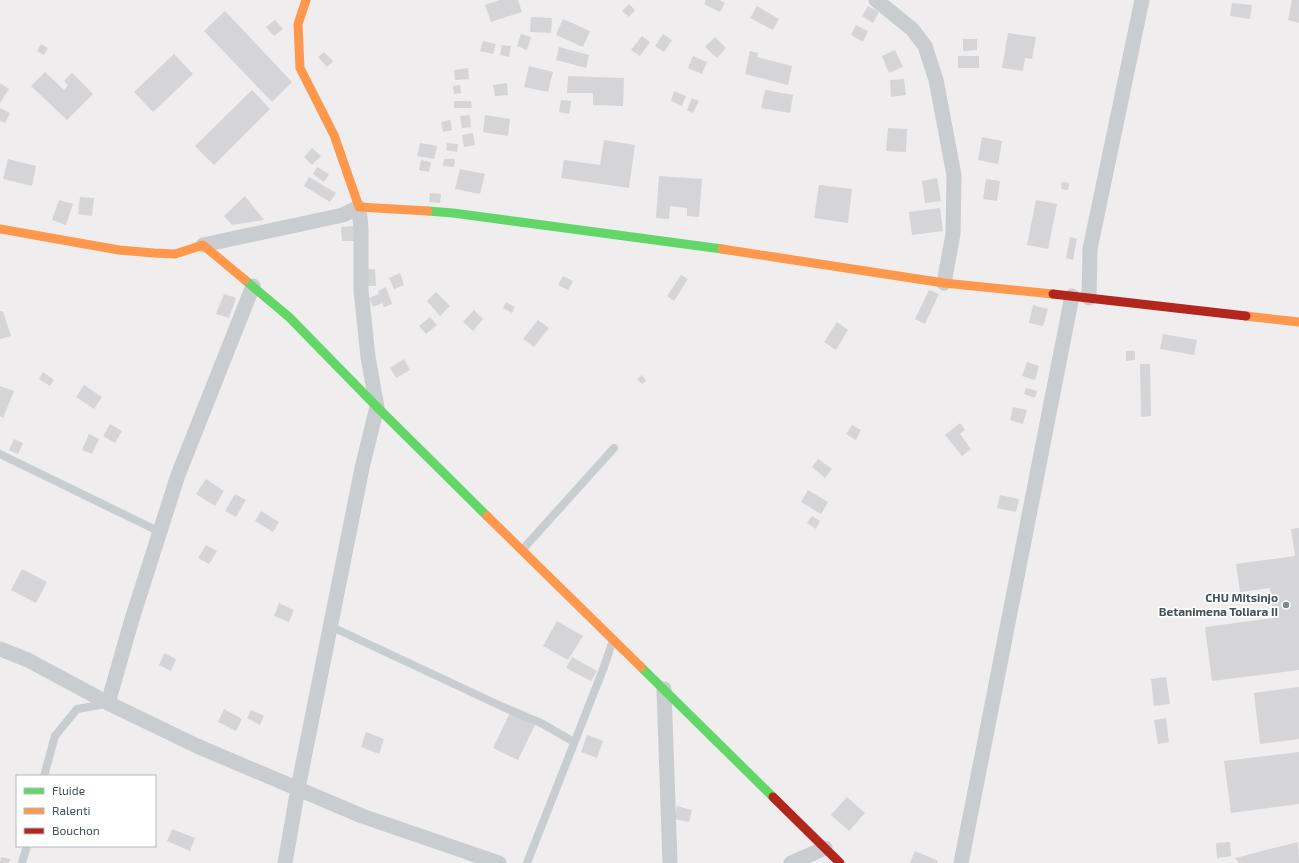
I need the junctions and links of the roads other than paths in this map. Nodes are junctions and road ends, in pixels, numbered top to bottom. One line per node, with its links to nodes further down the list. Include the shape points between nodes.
1 (306, 0): 4 (street, via 298,24 300,68 334,135)
2 (876, 0): 7 (street, via 912,29 925,46 936,80 954,175 953,234)
3 (1142, 0): 10 (street, via 1090,249)
4 (359, 207): 6 (street, via 343,215); 7 (street, via 453,213 715,248); 12 (street, via 361,290 368,357)
5 (0, 229): 6 (street, via 119,250 154,253 175,254)
6 (203, 245): 8 (street)
7 (944, 283): 9 (street)
8 (253, 286): 12 (street, via 289,317); 15 (street, via 178,475)
9 (1072, 296): 10 (street); 34 (street)
10 (1089, 298): 11 (street)
11 (1299, 322)
12 (377, 407): 16 (street); 17 (street)
13 (614, 448): 16 (lane)
14 (0, 454): 15 (lane)
15 (160, 532): 21 (street)
16 (522, 549): 18 (street)
17 (330, 626): 22 (lane, via 541,723); 24 (street)
18 (613, 639): 20 (street); 22 (lane)
19 (0, 649): 21 (street, via 28,660)
20 (664, 689): 26 (street); 31 (street)
21 (108, 703): 23 (lane, via 77,709 55,736); 24 (street, via 197,746)
22 (574, 742): 30 (lane)
23 (44, 775)
24 (298, 788): 28 (street); 29 (street, via 362,816)
25 (27, 847): 27 (lane)
26 (825, 848): 32 (street); 33 (street)
27 (22, 863)
28 (285, 863)
29 (499, 863)
30 (527, 863)
31 (670, 863)
32 (791, 863)
33 (840, 863)
34 (961, 863)

